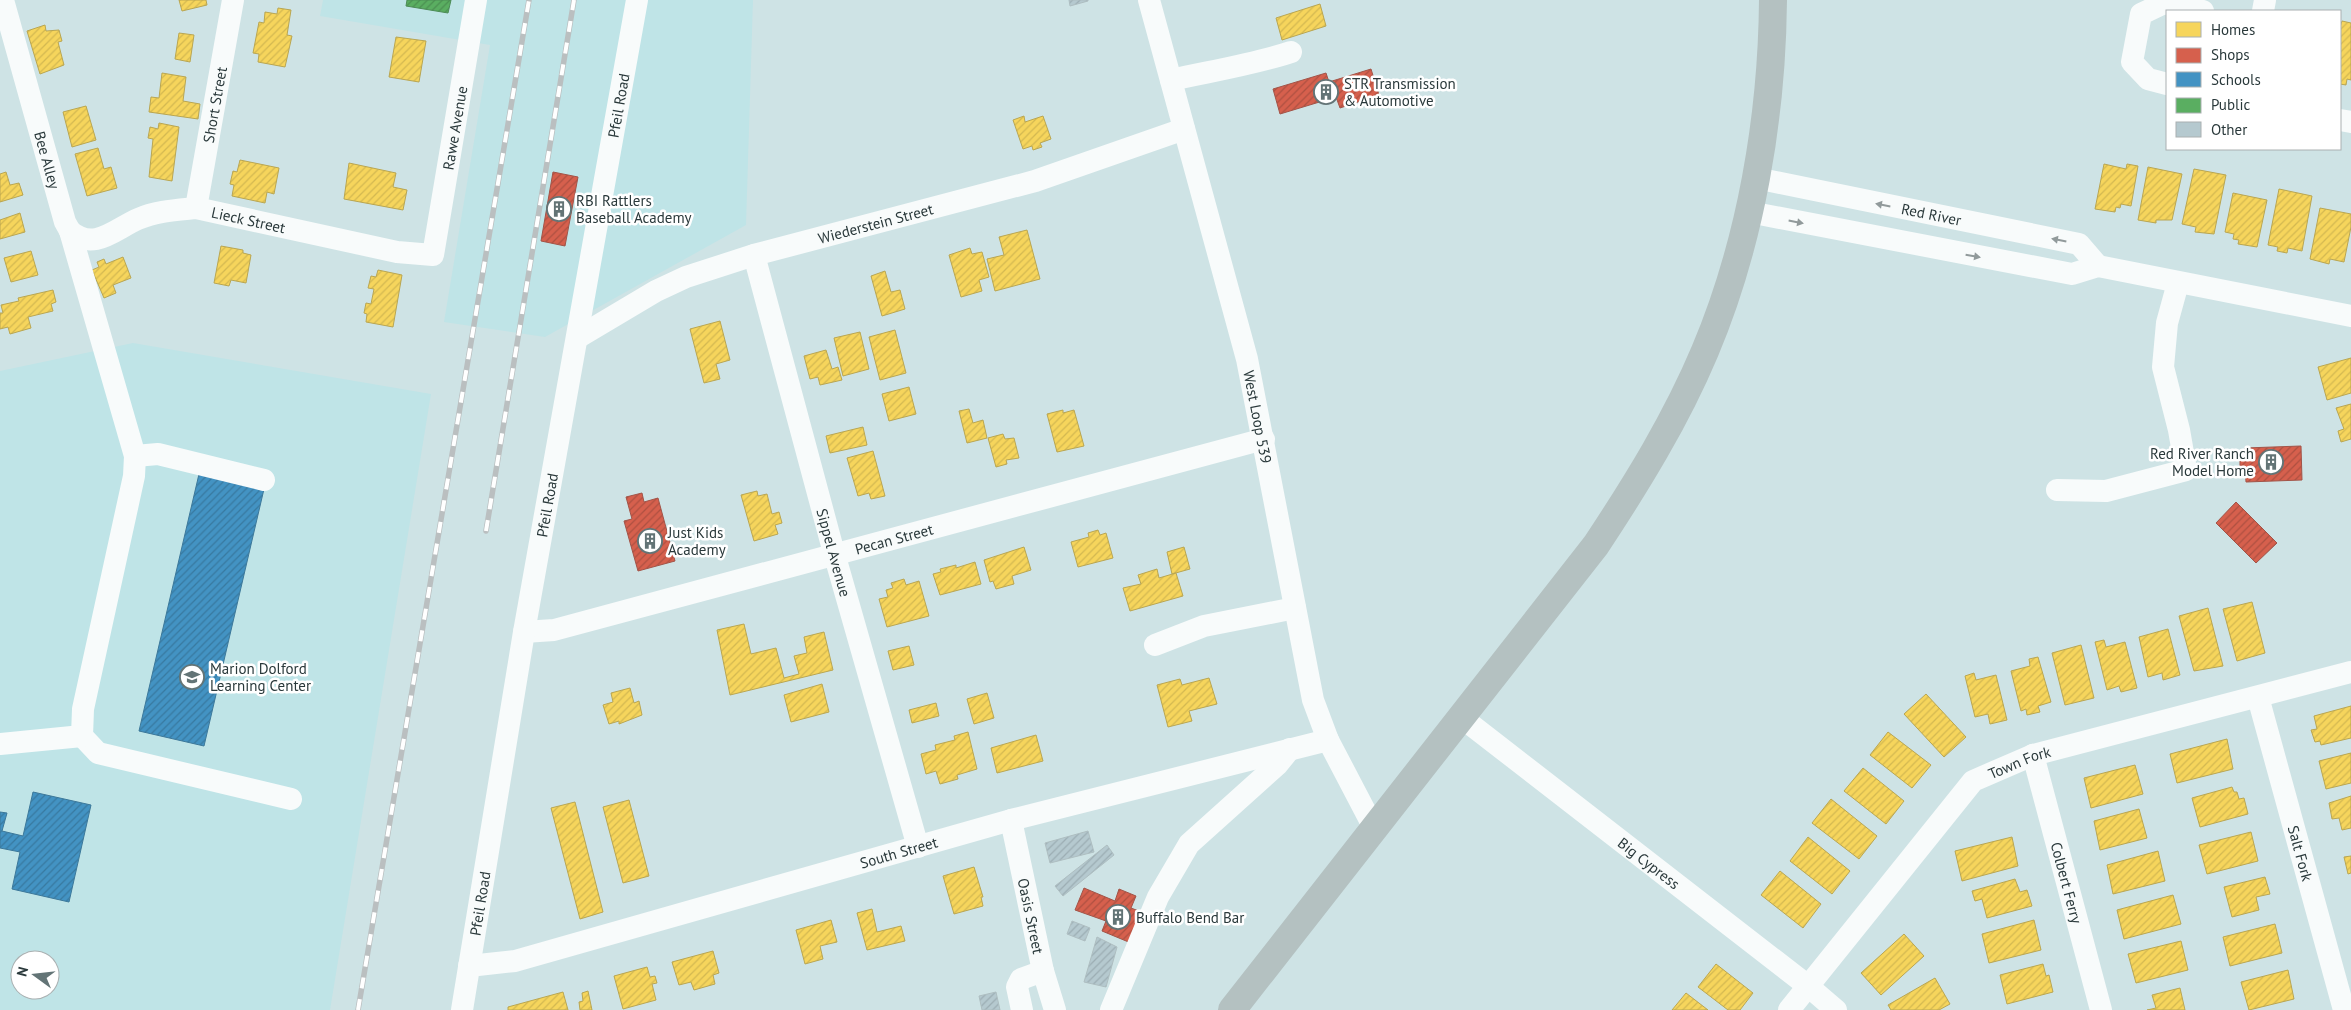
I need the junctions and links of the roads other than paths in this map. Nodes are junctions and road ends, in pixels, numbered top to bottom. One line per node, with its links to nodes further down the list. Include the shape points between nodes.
1 (3, 0): 16 (street, Bee Alley)
2 (233, 0): 13 (street, Short Street)
3 (476, 0): 18 (street, Rawe Avenue)
4 (637, 0): 23 (street, Pfeil Road)
5 (1149, 0): 9 (street, West Loop 539)
6 (1773, 0): 12 (main road, via 1769,88)
7 (2198, 10): 10 (street, via 2164,3 2141,14 2132,62 2148,79)
8 (1291, 52): 9 (street, via 1258,63)
9 (1171, 80): 11 (street, West Loop 539)
10 (2166, 84)
11 (1184, 130): 19 (street, Wiederstein Street, via 1035,181); 24 (street, West Loop 539, via 1247,359)
12 (1756, 178): 14 (main road); 15 (street, Red River, one-way to 12)
13 (196, 208): 16 (street, Lieck Street, via 166,211 95,239 86,240); 18 (street, Lieck Street, via 397,252)
14 (1749, 212): 17 (street, one-way to 17); 34 (main road, via 1729,285 1706,350 1669,427 1596,545)
15 (1950, 218): 17 (street); 20 (street, Red River, one-way to 15, via 2078,244)
16 (70, 231): 25 (street, Bee Alley)
17 (1942, 251): 20 (street, one-way to 20, via 2072,274)
18 (433, 255)
19 (754, 255): 23 (street, Wiederstein Street, via 686,277); 28 (street, Sippel Avenue)
20 (2098, 266): 21 (street)
21 (2178, 283): 22 (street); 27 (street, via 2167,323 2163,367 2186,470 2106,491)
22 (2351, 316)
23 (577, 338): 30 (street, Pfeil Road)
24 (1264, 439): 28 (street, Pecan Street); 29 (street, West Loop 539)
25 (135, 456): 26 (street, via 158,454); 35 (street, via 134,476 83,708)
26 (264, 480)
27 (2057, 490)
28 (834, 553): 30 (street, Pecan Street, via 554,630); 43 (street, Sippel Avenue)
29 (1295, 608): 31 (street, via 1204,626); 36 (street, West Loop 539, via 1313,700)
30 (524, 632): 44 (street, Pfeil Road)
31 (1155, 644)
32 (2351, 672): 33 (street, Town Fork)
33 (2258, 697): 39 (street, Town Fork); 55 (street, Salt Fork)
34 (1461, 717): 42 (main road); 46 (street, Big Cypress)
35 (82, 736): 37 (street); 40 (street, via 98,753)
36 (1328, 740): 38 (street, South Street); 42 (street, West Loop 539)
37 (0, 744)
38 (1290, 749): 41 (street, South Street); 50 (street, via 1278,764 1189,844 1158,897)
39 (2033, 755): 46 (street, Town Fork, via 1973,781); 54 (street, Colbert Ferry)
40 (291, 799)
41 (1011, 820): 43 (street, South Street); 45 (street, Oasis Street)
42 (1374, 828): 51 (main road)
43 (918, 848): 44 (street, South Street, via 515,961)
44 (469, 966): 47 (street, Pfeil Road)
45 (1043, 971): 48 (street, via 1021,979 1017,987); 49 (street, Oasis Street)
46 (1808, 986): 52 (street, Town Fork); 53 (street, Big Cypress)
47 (462, 1010)
48 (1022, 1010)
49 (1055, 1010)
50 (1112, 1010)
51 (1232, 1010)
52 (1789, 1010)
53 (1836, 1010)
54 (2101, 1010)
55 (2344, 1010)

